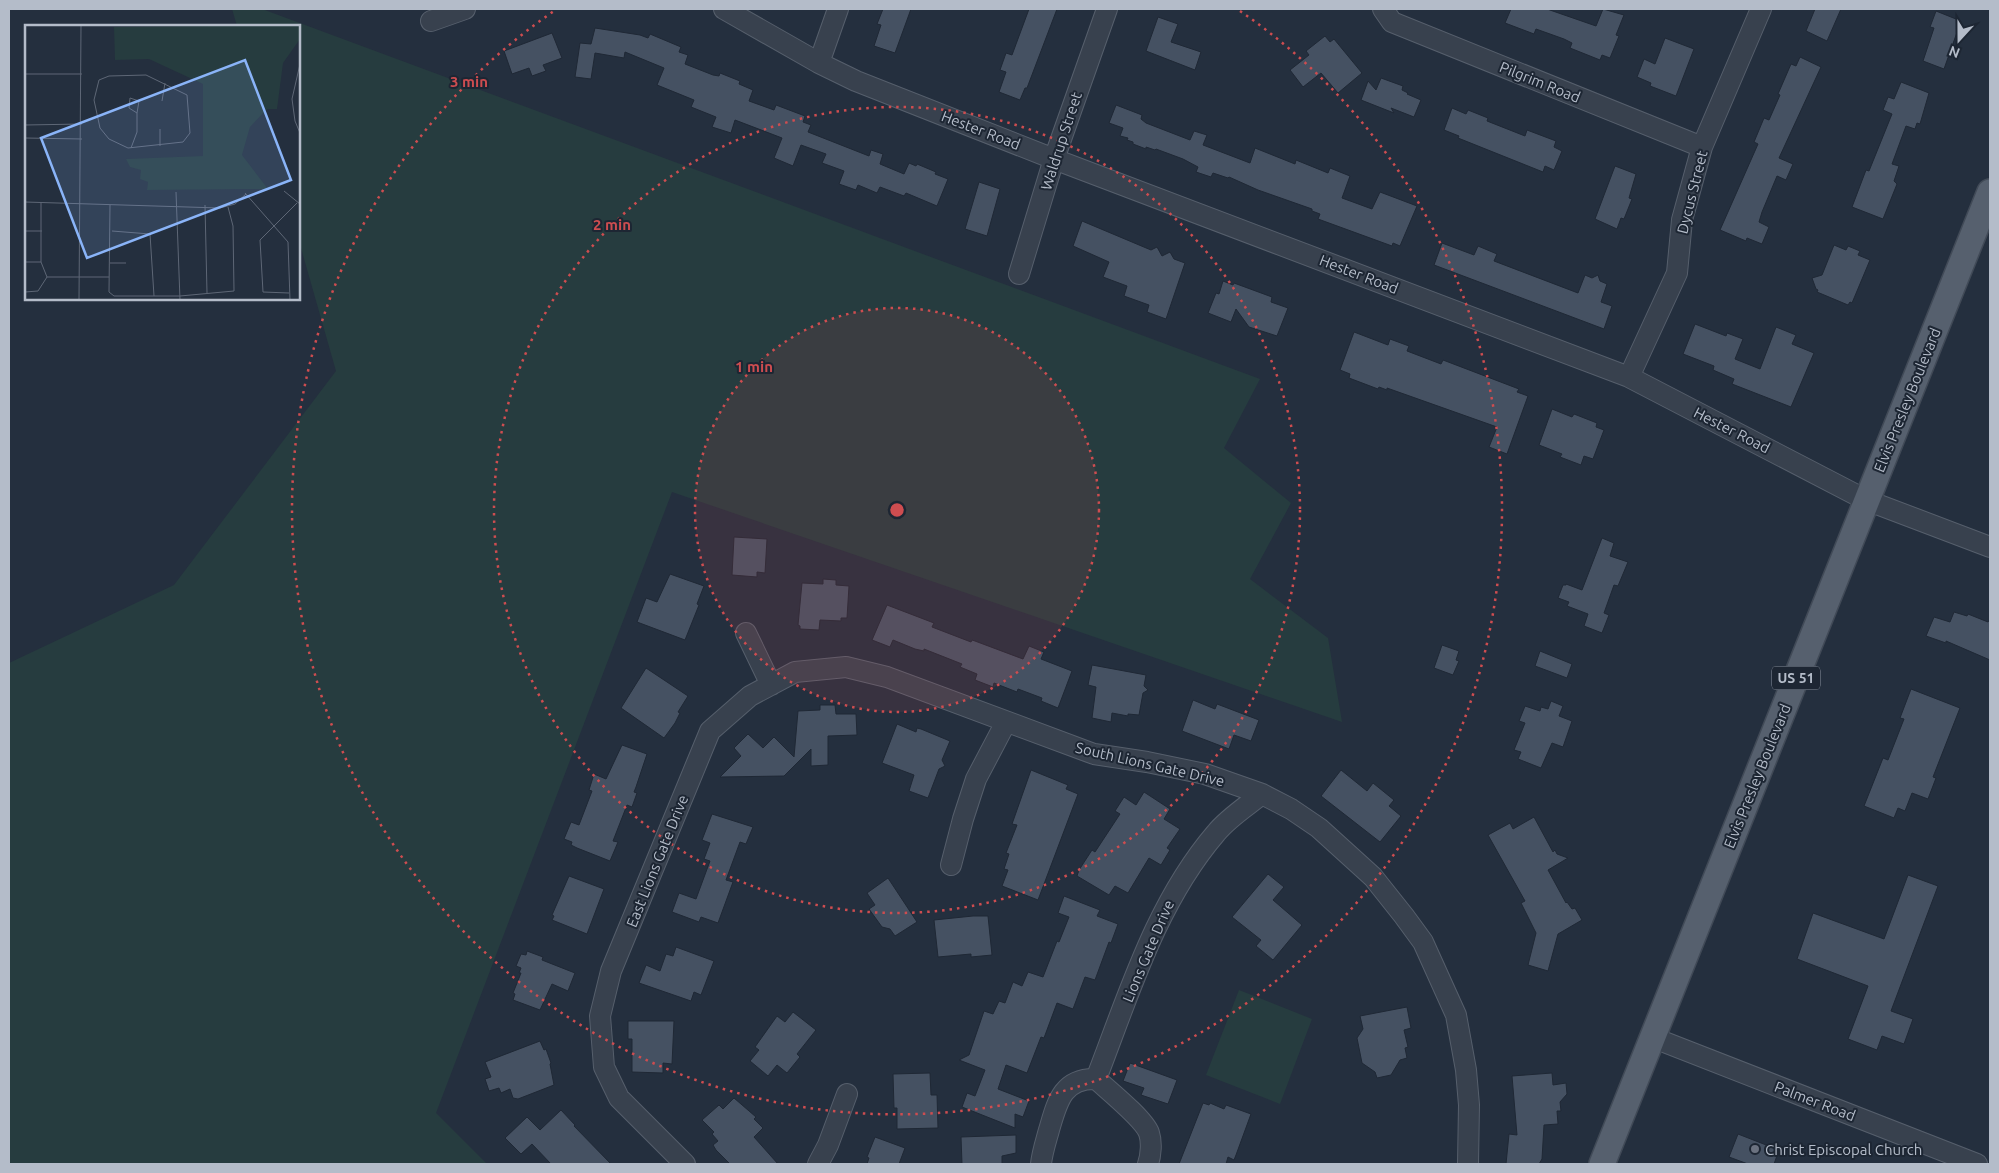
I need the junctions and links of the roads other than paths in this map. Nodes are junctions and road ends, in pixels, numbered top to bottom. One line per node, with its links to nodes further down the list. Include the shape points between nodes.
1 (465, 9): 7 (street)
2 (724, 9): 8 (street, Hester Road)
3 (838, 9): 8 (street)
4 (1106, 9): 10 (street, Waldrup Street)
5 (1383, 9): 9 (street, Pilgrim Road, via 1392,22)
6 (1761, 9): 9 (street, Dycus Street)
7 (432, 22)
8 (819, 63): 10 (street, Hester Road, via 856,81)
9 (1702, 147): 13 (street, Dycus Street, via 1682,220 1677,273)
10 (1054, 158): 12 (street, Waldrup Street); 13 (street, Hester Road)
11 (1990, 192): 14 (main road, Elvis Presley Boulevard / US 51)
12 (1019, 274)
13 (1629, 377): 14 (street, Hester Road)
14 (1866, 500): 15 (street, Hester Road); 21 (main road, Elvis Presley Boulevard / US 51)
15 (1990, 547)
16 (746, 633): 17 (street)
17 (770, 686): 18 (street, South Lions Gate Drive, via 795,672 846,668 887,677); 25 (street, East Lions Gate Drive, via 750,696 710,731 612,971 600,1016 604,1067 619,1098)
18 (1006, 722): 19 (street, South Lions Gate Drive, via 1094,754 1205,774); 20 (street, via 976,778)
19 (1262, 794): 22 (street, Lions Gate Drive, via 1217,832 1187,871 1159,921); 29 (street, South Lions Gate Drive, via 1320,828 1373,877 1423,942 1456,1015 1469,1105)
20 (951, 865)
21 (1654, 1038): 24 (main road, Elvis Presley Boulevard / US 51); 30 (street, Palmer Road)
22 (1096, 1079): 27 (street, via 1084,1078 1071,1084 1061,1095); 28 (street, via 1143,1122 1149,1132 1151,1146)
23 (847, 1094): 26 (street)
24 (1605, 1163)
25 (685, 1164)
26 (818, 1164)
27 (1041, 1164)
28 (1148, 1164)
29 (1468, 1164)
30 (1977, 1164)

